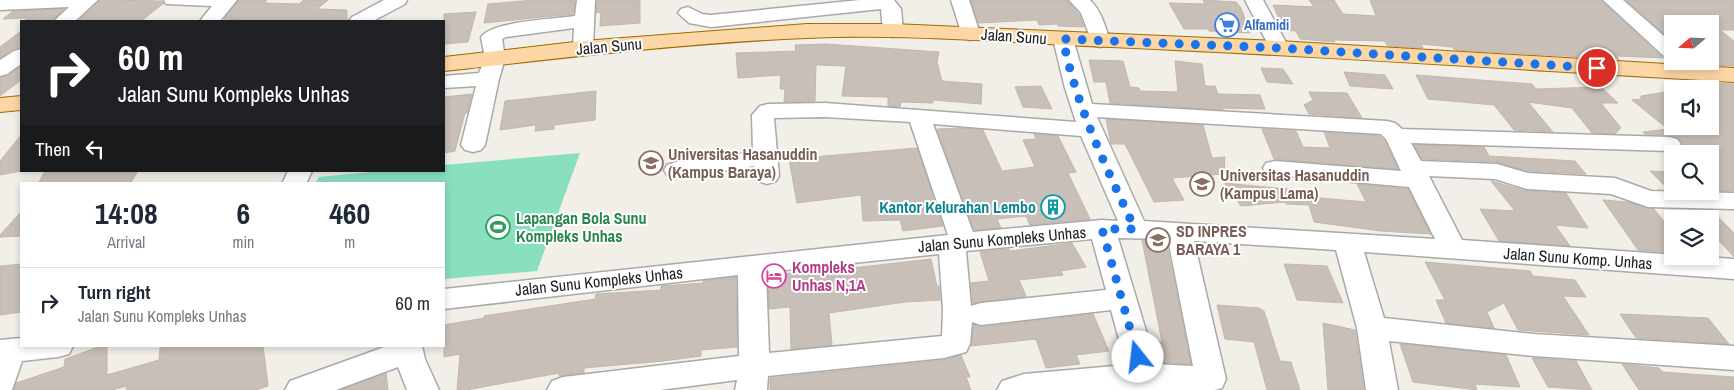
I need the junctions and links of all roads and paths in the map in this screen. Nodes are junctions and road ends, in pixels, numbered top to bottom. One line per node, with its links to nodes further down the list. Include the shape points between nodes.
1 (88, 0): 10 (street); 13 (street)
2 (173, 0): 3 (street)
3 (227, 0): 14 (street)
4 (398, 0): 15 (street)
5 (586, 0): 16 (street)
6 (960, 0): 18 (street)
7 (1078, 0): 20 (street, via 1092,14)
8 (1254, 0): 23 (street)
9 (1612, 0): 21 (street)
10 (0, 4)
11 (802, 6): 12 (street, via 710,21 696,19); 17 (street, via 886,2 891,9)
12 (688, 13)
13 (65, 20)
14 (211, 20)
15 (361, 20)
16 (584, 21): 22 (street); 25 (street, via 497,33 492,37)
17 (893, 31): 18 (main road, Jalan Sunu); 22 (main road, Jalan Sunu, via 807,31)
18 (970, 34): 19 (main road, Jalan Sunu)
19 (1063, 39): 20 (main road, Jalan Sunu); 37 (street, via 1068,67)
20 (1100, 41): 23 (main road, Jalan Sunu)
21 (1664, 46)
22 (583, 48): 25 (main road, Jalan Sunu)
23 (1279, 48): 27 (main road, Jalan Sunu)
24 (20, 56): 28 (street)
25 (495, 58): 26 (main road, Jalan Sunu); 32 (street)
26 (445, 64)
27 (1664, 67)
28 (0, 70)
29 (1705, 70): 30 (main road, Jalan Sunu)
30 (1734, 74)
31 (445, 82): 32 (street)
32 (487, 84): 33 (street); 40 (street)
33 (445, 92)
34 (20, 103): 35 (main road)
35 (0, 105)
36 (919, 116): 37 (street); 42 (street, via 825,110 768,111 763,122 767,167); 49 (street)
37 (1087, 120): 38 (street); 46 (street)
38 (1392, 132): 39 (street); 43 (street)
39 (1670, 144)
40 (473, 145)
41 (1275, 168): 43 (street)
42 (676, 170)
43 (1415, 174): 44 (street, via 1497,172 1527,181 1615,186 1648,199); 50 (street)
44 (1734, 201)
45 (1102, 229): 46 (street, Jalan Sunu Kompleks Unhas); 49 (street, Jalan Sunu Kompleks Unhas); 54 (street)
46 (1135, 229): 47 (street, Jalan Sunu Kompleks Unhas)
47 (1179, 231): 48 (street, Jalan Sunu Kompleks Unhas); 64 (street)
48 (1347, 241): 50 (street, Jalan Sunu Kompleks Unhas); 56 (street)
49 (958, 243): 51 (street, Jalan Sunu Kompleks Unhas); 61 (street, via 955,344)
50 (1453, 249): 52 (street, Jalan Sunu Komp. Unhas)
51 (752, 265): 53 (street, Jalan Sunu Kompleks Unhas); 61 (street)
52 (1734, 269)
53 (445, 299)
54 (1121, 299): 55 (street); 62 (street)
55 (981, 314)
56 (1372, 328): 60 (street, via 1534,345); 69 (street)
57 (49, 347): 59 (street)
58 (407, 348): 65 (street); 66 (street)
59 (5, 352): 63 (street)
60 (1734, 358)
61 (752, 378): 67 (street)
62 (1145, 383): 64 (street); 68 (street, via 1092,379)
63 (0, 384)
64 (1215, 385)
65 (301, 390)
66 (423, 390)
67 (563, 390)
68 (1013, 390)
69 (1382, 390)

